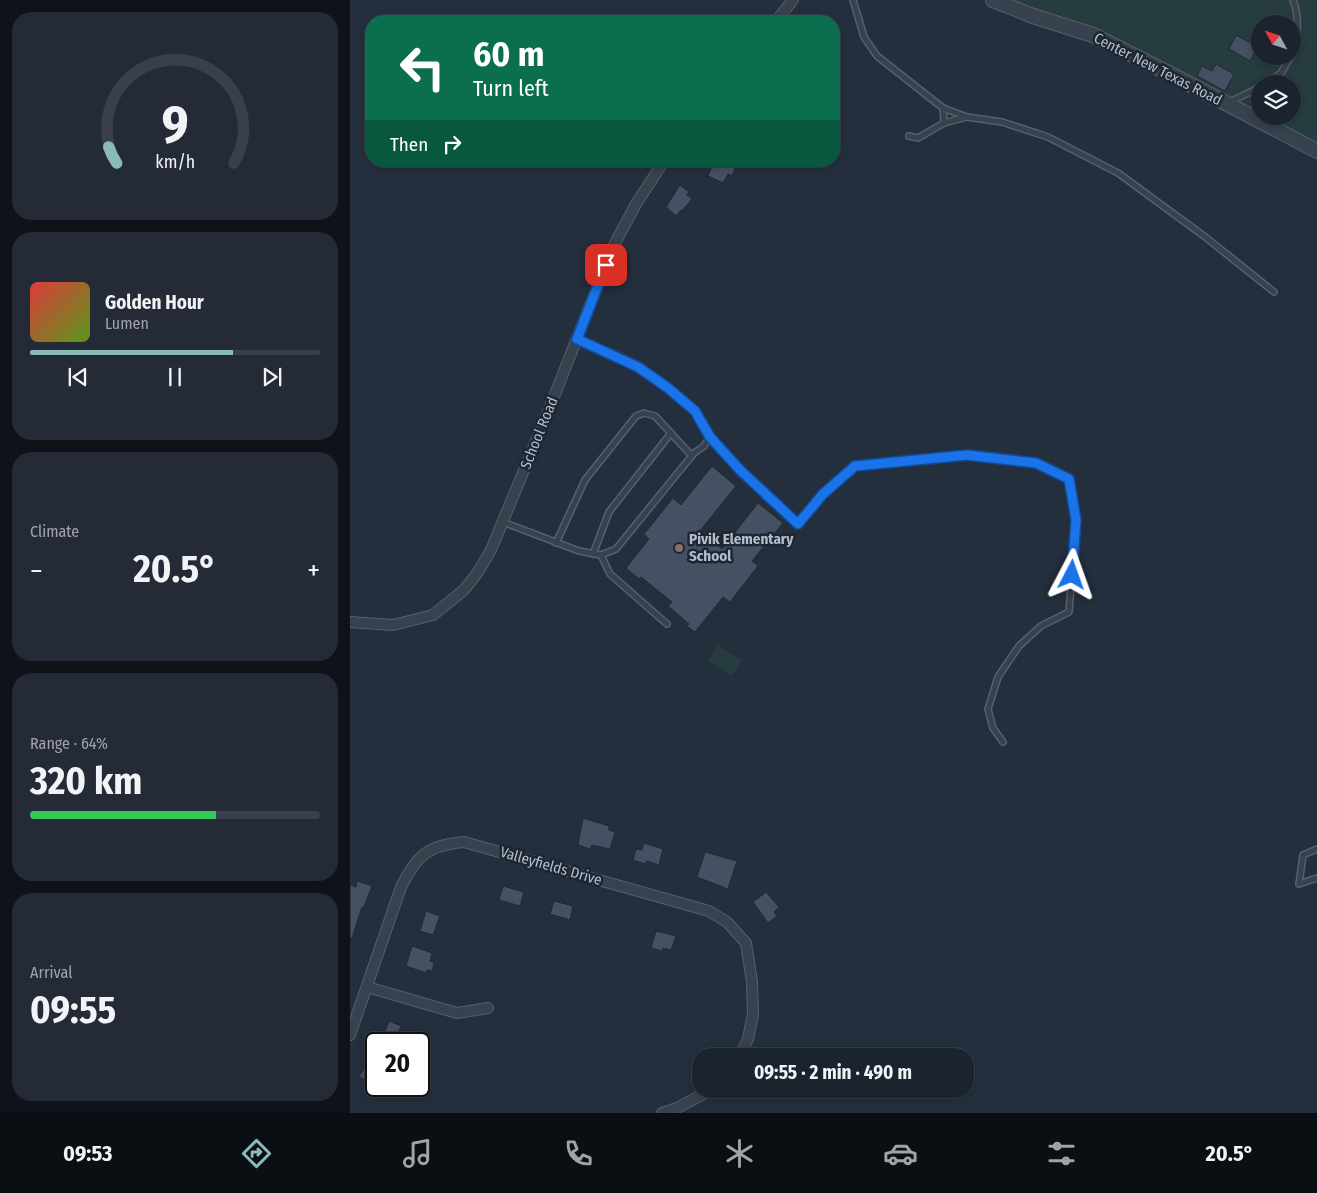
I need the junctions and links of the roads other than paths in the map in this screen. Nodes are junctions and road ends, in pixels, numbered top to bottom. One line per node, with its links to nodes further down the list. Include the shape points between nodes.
1 (793, 0): 5 (street)
2 (853, 0): 11 (lane, via 864,36 877,56)
3 (994, 0): 10 (street, Center New Texas Road, via 1093,35)
4 (1294, 0): 6 (lane)
5 (781, 15)
6 (1297, 15)
7 (1286, 65): 8 (lane)
8 (1278, 75)
9 (1251, 92): 10 (lane)
10 (1228, 104): 15 (street, Center New Texas Road)
11 (944, 108): 12 (lane); 13 (lane)
12 (967, 117): 13 (lane); 17 (lane, via 1002,122 1048,137 1118,173)
13 (944, 123): 14 (lane, via 918,138)
14 (909, 136)
15 (1317, 151)
16 (660, 167): 18 (street, School Road, via 613,247)
17 (1274, 292)
18 (577, 339): 20 (lane, via 638,367 668,388 695,411); 22 (street, School Road)
19 (671, 433): 21 (lane); 23 (lane, via 655,416 644,413 636,416 585,480); 24 (lane, via 610,512)
20 (710, 437): 21 (lane); 28 (lane, via 798,524 823,494 855,466 967,455 1036,463 1069,479 1076,520 1069,612 1041,626 1019,646 998,677 988,709 993,728)
21 (692, 456): 25 (lane, via 616,549)
22 (503, 522): 23 (lane); 26 (street, School Road, via 492,550 478,572 464,590 433,615 394,625)
23 (556, 543): 24 (lane)
24 (593, 554): 25 (lane)
25 (601, 555): 27 (lane, via 610,574)
26 (350, 622)
27 (667, 624)
28 (1002, 742)
29 (1317, 850): 30 (lane, via 1303,855 1299,884)
30 (1317, 878)
31 (367, 987): 32 (street, via 457,1013); 33 (street, Valleyfields Drive); 34 (street, Valleyfields Drive, via 401,887 412,866 428,852 447,844 464,842 709,911 727,922 746,943 752,982 753,1014)
32 (488, 1008)
33 (350, 1035)
34 (744, 1048)
35 (696, 1098): 36 (street)
36 (662, 1113)

